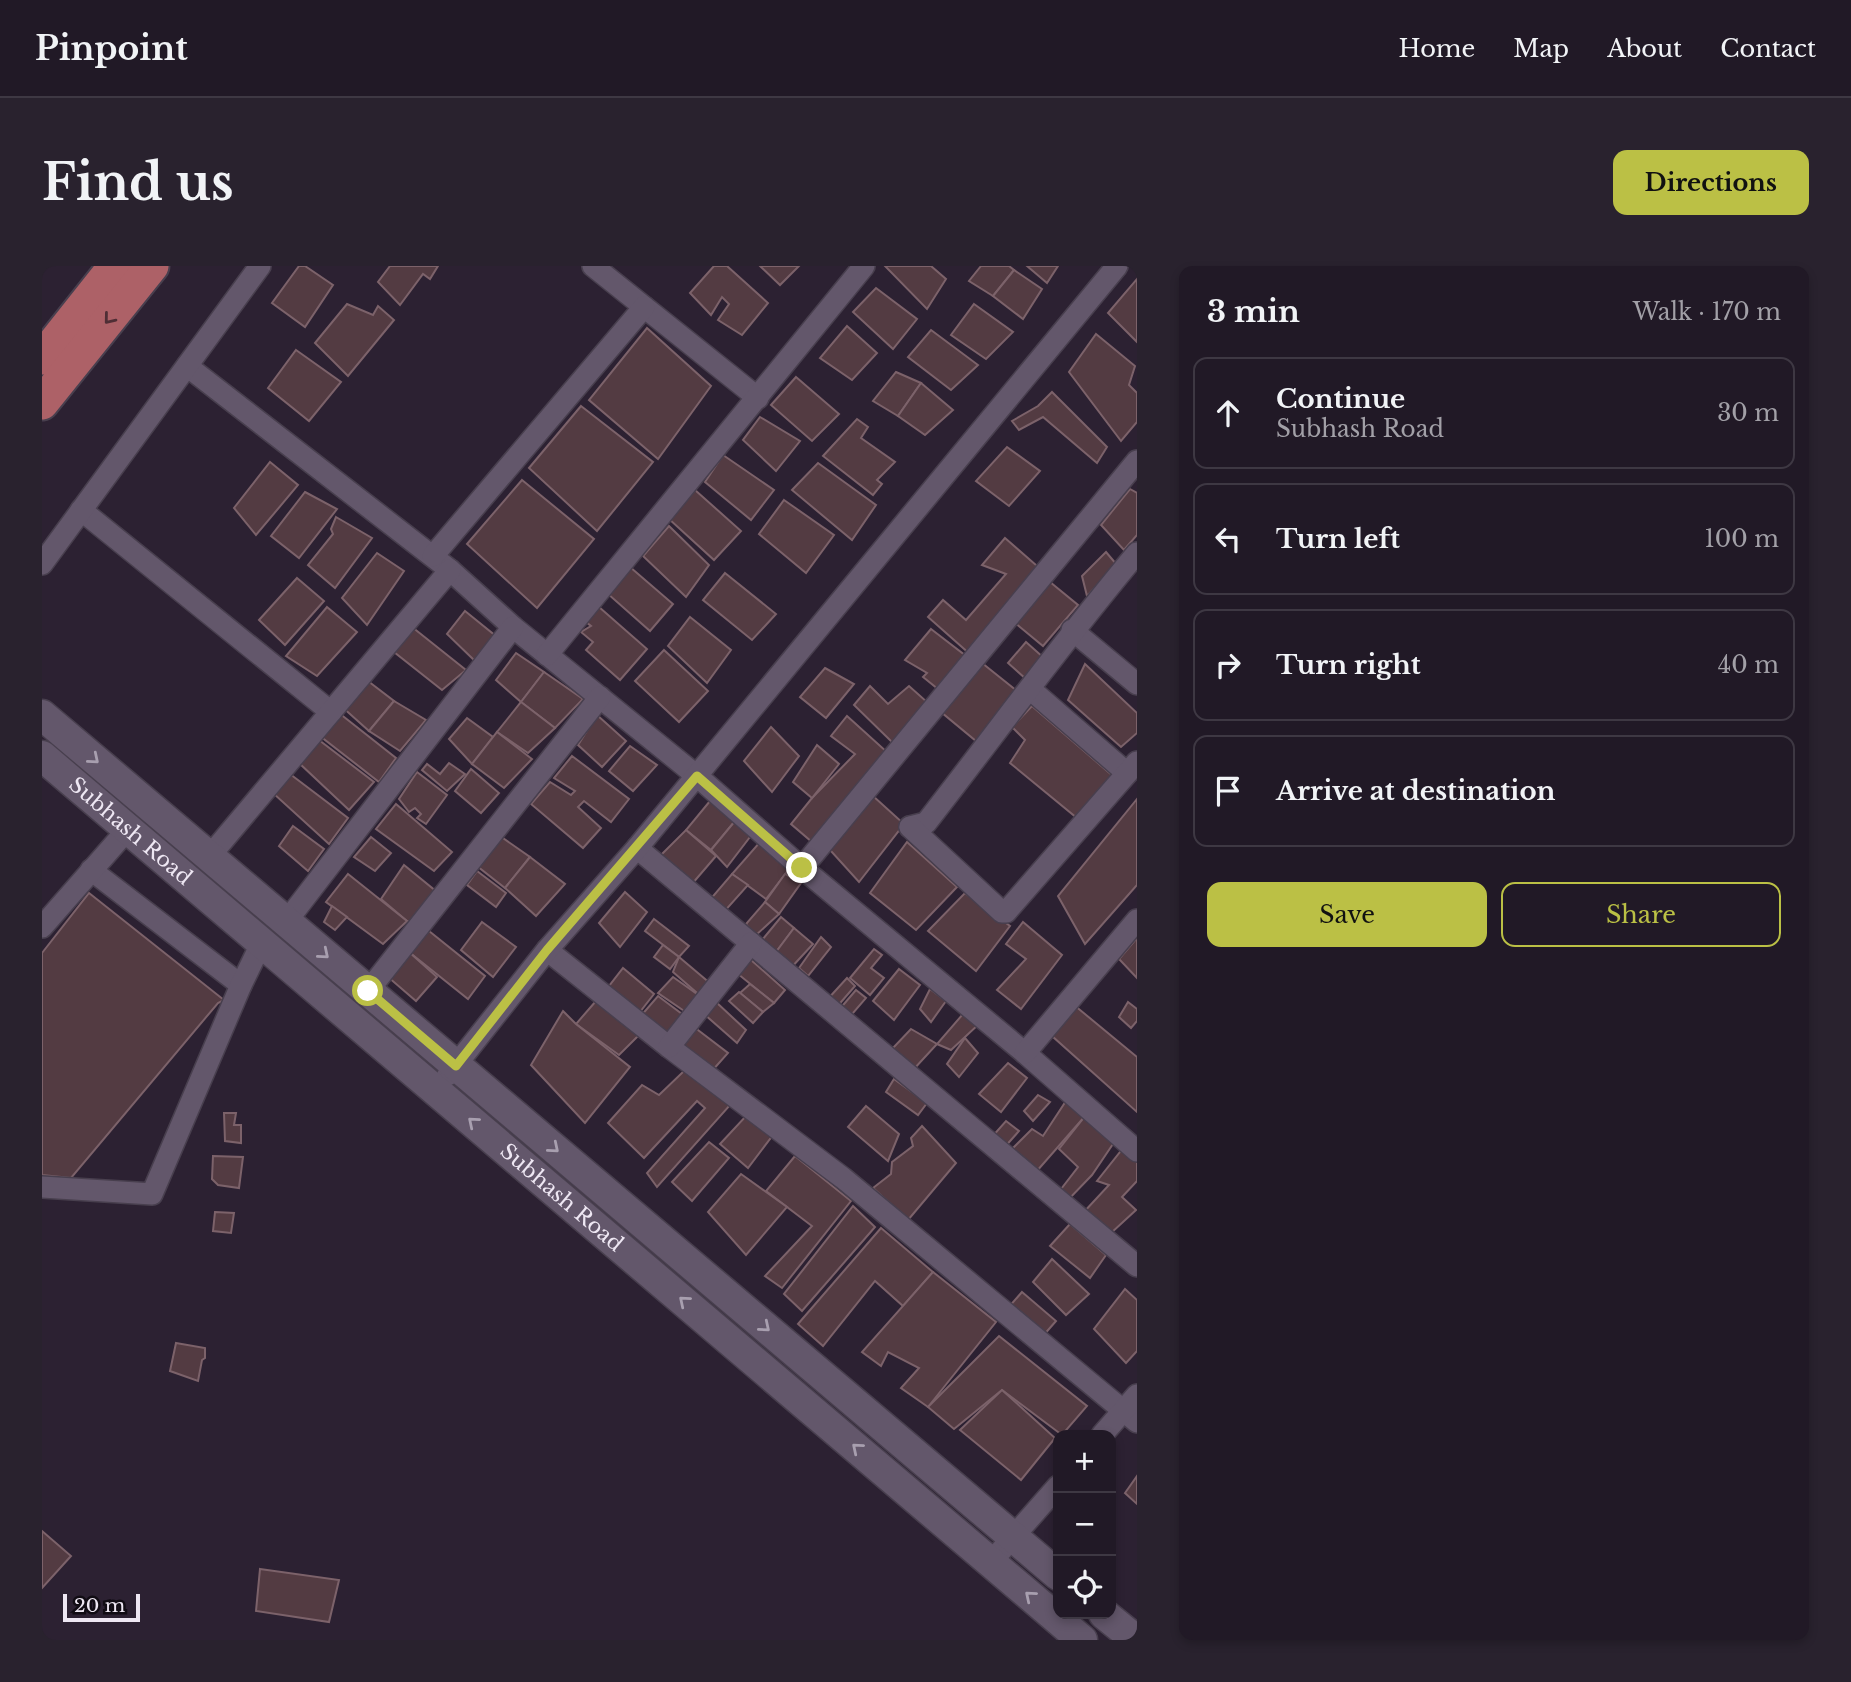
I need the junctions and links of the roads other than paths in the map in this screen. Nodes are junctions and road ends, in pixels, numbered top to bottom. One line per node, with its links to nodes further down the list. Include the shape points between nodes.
1 (116, 266): 8 (main road)
2 (152, 266): 11 (main road, one-way to 11)
3 (260, 266): 9 (street)
4 (593, 266): 7 (street)
5 (864, 266): 10 (street)
6 (1117, 266): 28 (street)
7 (644, 307): 10 (street); 15 (street)
8 (42, 358)
9 (187, 366): 13 (street); 15 (street)
10 (758, 398): 20 (street)
11 (42, 403)
12 (1137, 461): 32 (street)
13 (81, 510): 16 (street); 24 (street)
14 (1137, 553): 19 (street)
15 (433, 556): 17 (street)
16 (42, 564)
17 (450, 570): 18 (street); 24 (street)
18 (513, 627): 20 (street); 35 (street)
19 (1072, 630): 21 (street); 22 (street)
20 (547, 655): 23 (street)
21 (1137, 684)
22 (1030, 689): 27 (street); 27 (street, via 926,823 910,827 1002,912 1010,910)
23 (600, 697): 28 (street); 41 (street)
24 (331, 712): 31 (street)
25 (42, 715): 31 (street, Subhash Road, one-way to 31)
26 (42, 756): 29 (street, Subhash Road)
27 (1132, 768)
28 (697, 776): 30 (street); 32 (street)
29 (128, 829): 33 (street); 37 (street, Subhash Road)
30 (637, 848): 38 (street); 39 (street)
31 (209, 857): 35 (street, Subhash Road)
32 (802, 868): 43 (street)
33 (91, 870): 36 (street); 40 (street)
34 (1137, 920): 43 (street)
35 (286, 922): 41 (street, Subhash Road, one-way to 41)
36 (42, 927)
37 (262, 942): 40 (street); 45 (street, Subhash Road)
38 (751, 943): 42 (street); 48 (street)
39 (547, 950): 42 (street); 44 (street)
40 (241, 985): 47 (street, via 152,1195)
41 (368, 991): 44 (street, Subhash Road)
42 (668, 1047): 49 (street, via 843,1178)
43 (1025, 1053): 46 (street)
44 (456, 1066): 45 (street); 52 (street, Subhash Road, one-way to 52)
45 (436, 1090): 53 (street, Subhash Road, one-way to 45)
46 (1137, 1151)
47 (42, 1187)
48 (1137, 1266)
49 (1133, 1409): 50 (street)
50 (1108, 1430)
51 (1053, 1492): 52 (street)
52 (1014, 1537): 53 (street); 54 (street, Subhash Road)
53 (990, 1562): 56 (street, Subhash Road, one-way to 53)
54 (1053, 1571)
55 (1110, 1619): 57 (street)
56 (1082, 1640)
57 (1136, 1640)

